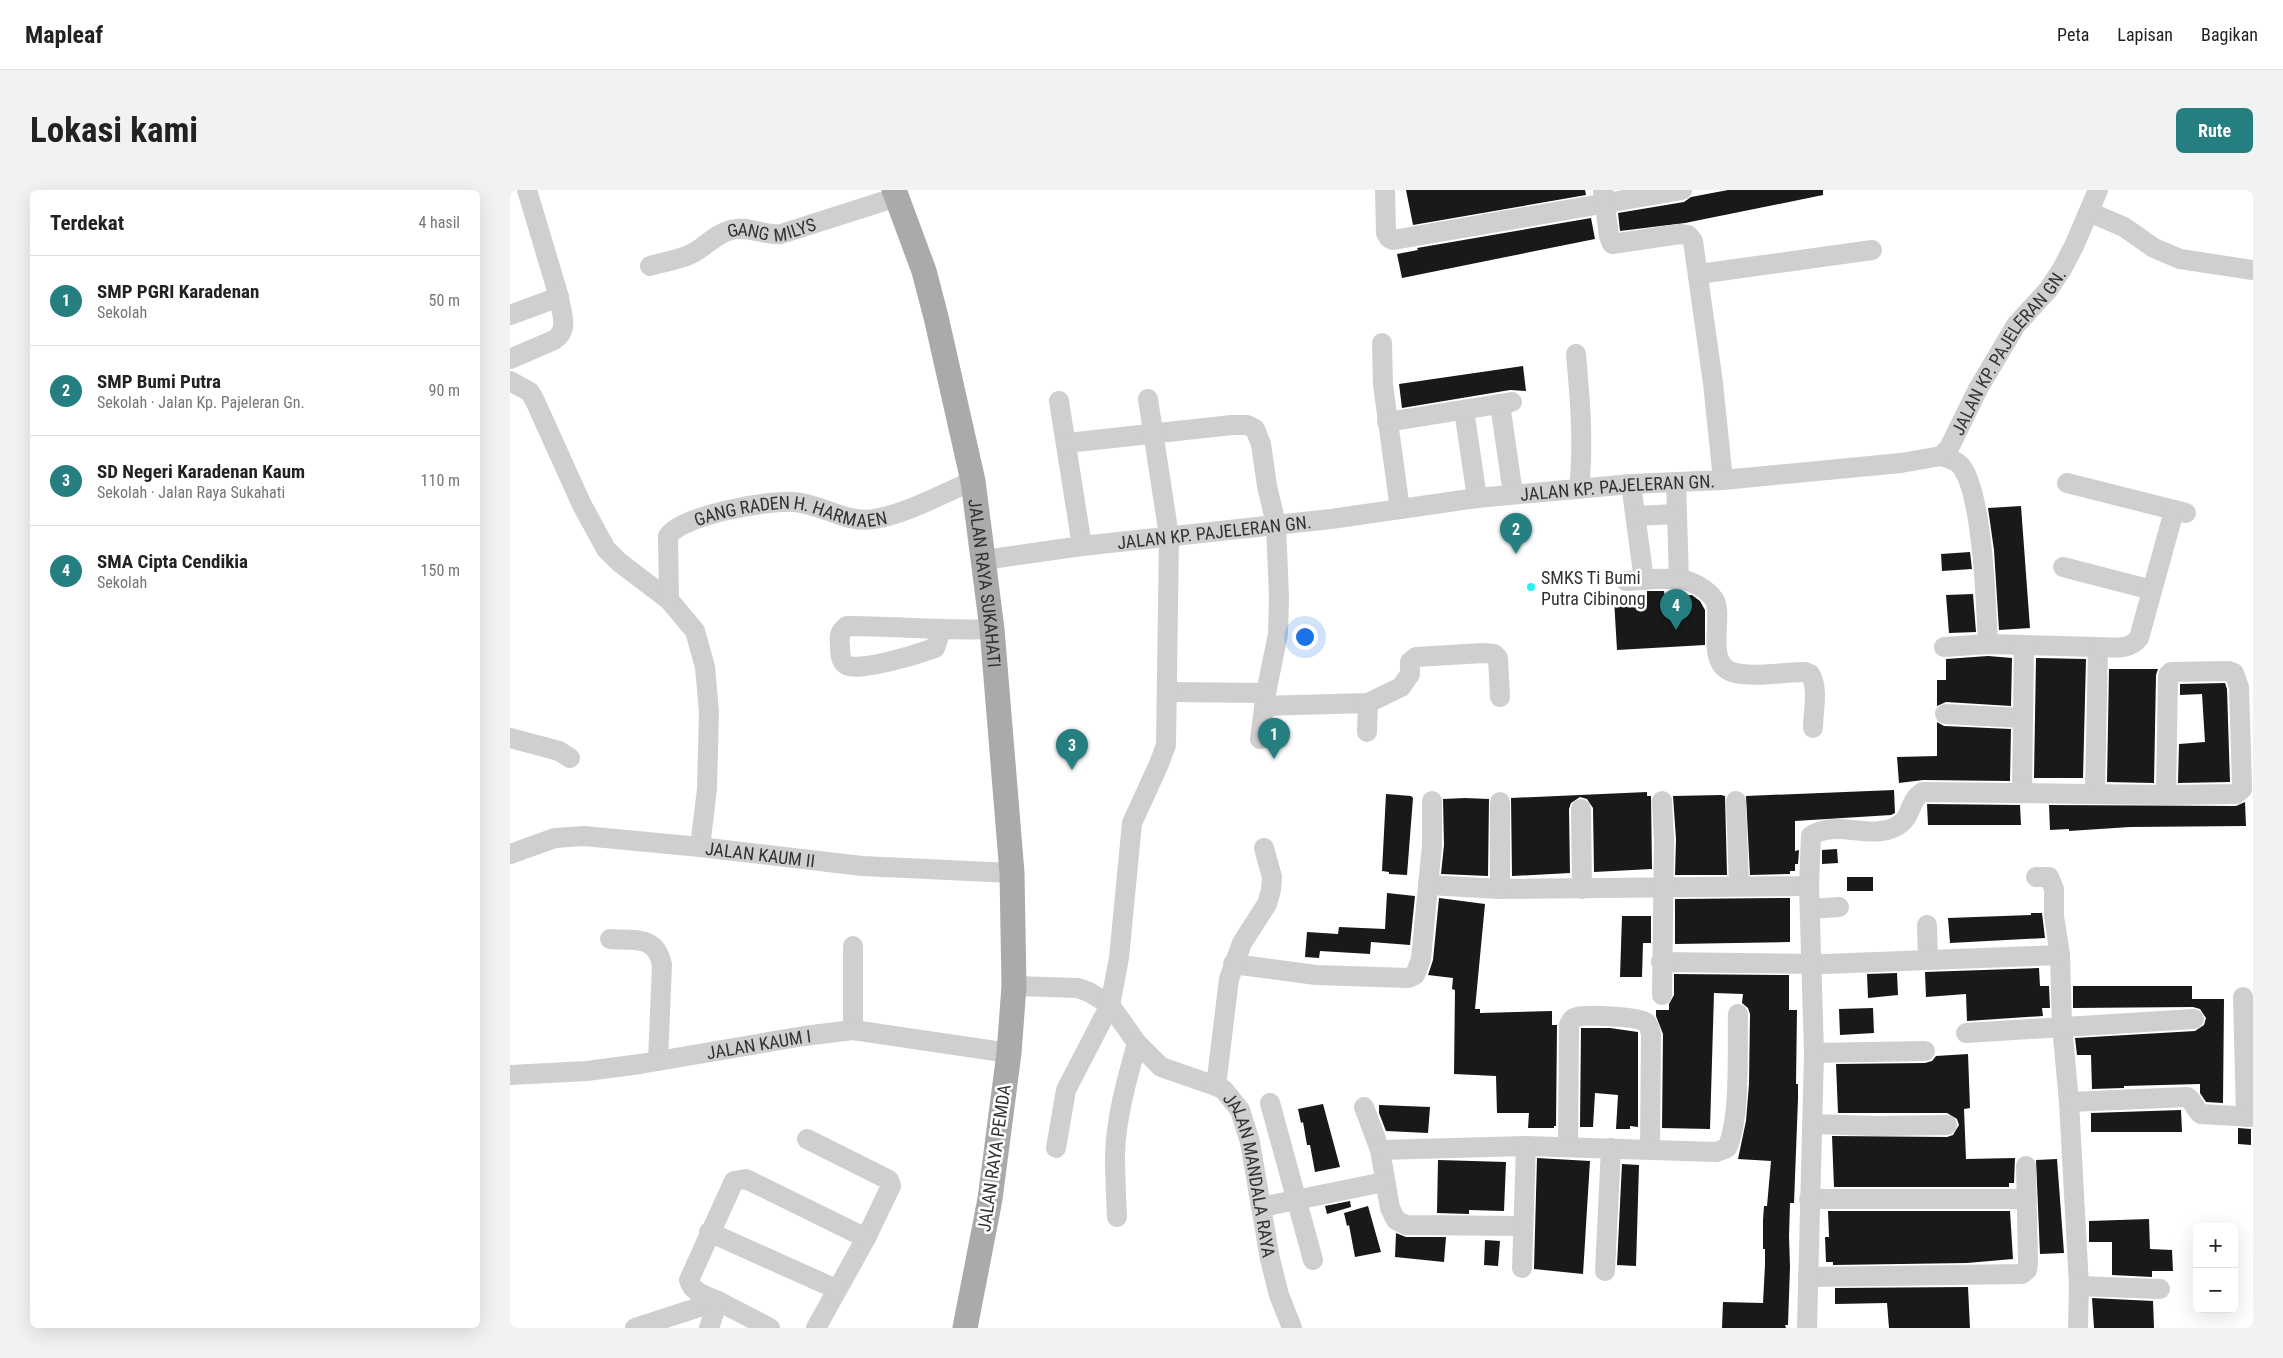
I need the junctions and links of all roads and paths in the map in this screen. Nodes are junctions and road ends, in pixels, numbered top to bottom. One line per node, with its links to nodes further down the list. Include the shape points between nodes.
1 (527, 190): 12 (street)
2 (1385, 190): 6 (street, via 1386,233 1393,240)
3 (2098, 190): 7 (street, JALAN KP. PAJELERAN GN.)
4 (1676, 191): 6 (street)
5 (895, 193): 9 (street, GANG MILYS, via 781,234 769,235 745,228 732,230 712,238 692,254); 26 (main road, JALAN RAYA SUKAHATI, via 924,271)
6 (1603, 197): 11 (street, via 1612,244 1688,235 1693,242)
7 (2089, 212): 10 (street, via 2124,227 2154,248 2180,259); 24 (street, JALAN KP. PAJELERAN GN., via 2062,269 2048,290 2016,325 1987,373 1950,448)
8 (1872, 250): 11 (street)
9 (650, 266)
10 (2253, 270)
11 (1698, 274): 25 (street)
12 (559, 298): 13 (street); 16 (street, via 564,326 559,336)
13 (510, 315)
14 (1382, 343): 21 (street)
15 (1576, 354): 30 (street, via 1581,438)
16 (510, 359)
17 (510, 382): 43 (street, via 530,392 606,549)
18 (1148, 399): 22 (street)
19 (1059, 401): 23 (street)
20 (1464, 410): 21 (street); 31 (street, via 1506,403); 32 (street)
21 (1387, 422): 33 (street)
22 (1155, 435): 23 (street); 36 (street, via 1247,425 1255,429 1261,444); 37 (street)
23 (1067, 443): 38 (street)
24 (1941, 456): 25 (street, JALAN KP. PAJELERAN GN., via 1902,463); 46 (street, via 1963,468 1972,494 1982,546)
25 (1723, 480): 27 (street, JALAN KP. PAJELERAN GN.)
26 (974, 481): 39 (main road, JALAN RAYA SUKAHATI); 43 (street, GANG RADEN H. HARMAEN, via 874,519 856,521 794,502 756,504 684,525 668,536)
27 (1676, 482): 29 (street, JALAN KP. PAJELERAN GN.); 34 (street)
28 (2067, 483): 42 (street, via 2180,512)
29 (1630, 484): 30 (street, JALAN KP. PAJELERAN GN.); 35 (street)
30 (1579, 489): 31 (street, JALAN KP. PAJELERAN GN.)
31 (1513, 494): 32 (street, JALAN KP. PAJELERAN GN.)
32 (1477, 498): 33 (street, JALAN KP. PAJELERAN GN.)
33 (1400, 509): 36 (street, JALAN KP. PAJELERAN GN.)
34 (1676, 514): 35 (street); 41 (street)
35 (1636, 516): 41 (street, via 1635,581)
36 (1276, 524): 37 (street, JALAN KP. PAJELERAN GN.); 52 (street, via 1278,634)
37 (1169, 536): 38 (street, JALAN KP. PAJELERAN GN.); 50 (street)
38 (1082, 546): 39 (street, JALAN KP. PAJELERAN GN.)
39 (984, 560): 44 (main road, JALAN RAYA SUKAHATI)
40 (2063, 567): 42 (street)
41 (1679, 580): 56 (street, via 1700,586 1715,602 1717,652 1721,664 1731,672 1810,674 1814,683)
42 (2152, 590): 49 (street, via 2134,643 2128,647)
43 (669, 600): 69 (street, via 695,631 708,686 707,789)
44 (992, 629): 45 (street); 72 (main road, JALAN RAYA SUKAHATI)
45 (941, 631)
46 (1988, 644): 47 (street); 48 (street)
47 (2024, 646): 49 (street); 55 (street)
48 (1944, 647)
49 (2098, 647): 62 (street)
50 (1167, 692): 52 (street); 93 (street, via 1166,745 1132,823 1119,958)
51 (1500, 697): 53 (street, via 1498,658 1494,654 1473,654 1416,657 1410,662 1410,674 1401,687)
52 (1265, 699): 53 (street); 59 (street)
53 (1368, 703): 57 (street)
54 (1945, 714): 55 (street)
55 (2022, 718): 61 (street)
56 (1812, 728)
57 (1367, 732)
58 (510, 738): 60 (street, via 559,751)
59 (1260, 740)
60 (570, 758)
61 (2022, 793): 62 (street); 77 (street, via 1923,792 1913,801 1909,817 1895,828 1869,832 1831,829 1816,832 1809,842)
62 (2095, 794): 63 (street)
63 (2166, 795): 63 (street, via 2168,675 2171,672 2234,673 2239,686 2242,789 2236,794)
64 (1432, 801): 74 (street)
65 (1662, 801): 75 (street)
66 (1736, 801): 76 (street)
67 (1500, 802): 78 (street)
68 (1581, 809): 79 (street)
69 (700, 847): 71 (street, JALAN KAUM II, via 567,836 545,840); 72 (street, JALAN KAUM II, via 862,866)
70 (1264, 848): 89 (street, via 1272,877 1271,890 1267,904 1242,943)
71 (510, 854)
72 (1012, 873): 90 (main road, JALAN RAYA SUKAHATI)
73 (2036, 876): 85 (street, via 2049,877 2052,881)
74 (1428, 885): 78 (street); 89 (street, via 1421,959 1415,975 1408,978 1316,975)
75 (1662, 886): 76 (street); 79 (street); 87 (street)
76 (1739, 886): 77 (street)
77 (1809, 886): 81 (street)
78 (1500, 889): 79 (street)
79 (1582, 889)
80 (1839, 907): 81 (street)
81 (1810, 908): 88 (street)
82 (1926, 925): 86 (street)
83 (610, 939): 103 (street, via 652,944 659,951 662,965)
84 (853, 946): 97 (street)
85 (2060, 955): 86 (street); 96 (street)
86 (1928, 959): 88 (street)
87 (1662, 962): 88 (street); 91 (street)
88 (1812, 963): 102 (street)
89 (1233, 964): 105 (street)
90 (1014, 986): 93 (street, JALAN MANDALA RAYA, via 1078,988); 101 (main road, JALAN RAYA PEMDA)
91 (1662, 995)
92 (2243, 998): 109 (street)
93 (1110, 1005): 99 (street, JALAN MANDALA RAYA); 115 (street, via 1066,1090)
94 (1738, 1014): 117 (street, via 1735,1118 1733,1136 1727,1148 1716,1152)
95 (2194, 1019): 96 (street)
96 (2062, 1026): 98 (street); 106 (street)
97 (853, 1030): 101 (street, JALAN KAUM I); 103 (street, JALAN KAUM I)
98 (1966, 1033)
99 (1137, 1043): 105 (street, JALAN MANDALA RAYA, via 1161,1067); 125 (street, via 1117,1132)
100 (1925, 1051): 102 (street)
101 (1008, 1053): 141 (main road, JALAN RAYA PEMDA, via 990,1199)
102 (1814, 1053): 110 (street)
103 (658, 1061): 104 (street, JALAN KAUM I, via 587,1071)
104 (510, 1076)
105 (1216, 1086): 124 (street, JALAN MANDALA RAYA, via 1224,1090 1240,1110 1250,1142)
106 (2069, 1102): 109 (street, via 2187,1097 2201,1114); 133 (street)
107 (1270, 1103): 123 (street)
108 (1364, 1107): 118 (street)
109 (2250, 1117)
110 (1813, 1124): 111 (street); 121 (street)
111 (1947, 1125)
112 (807, 1139): 128 (street, via 890,1182 891,1189)
113 (1526, 1146): 114 (street); 118 (street); 126 (street)
114 (1568, 1147): 116 (street); 117 (street, via 1569,1025 1579,1016 1608,1016 1643,1020 1649,1025)
115 (1056, 1148)
116 (1611, 1148): 117 (street); 131 (street)
117 (1650, 1149)
118 (1380, 1150): 120 (street)
119 (2026, 1166): 122 (street)
120 (1384, 1182): 123 (street); 126 (street, via 1396,1220 1406,1225)
121 (1809, 1198): 122 (street); 132 (street)
122 (2026, 1199): 132 (street, via 2028,1263 2022,1274)
123 (1297, 1200): 124 (street); 129 (street)
124 (1261, 1207): 142 (street, JALAN MANDALA RAYA, via 1279,1295)
125 (1117, 1217)
126 (1523, 1226): 130 (street)
127 (709, 1232): 128 (street, via 734,1181 739,1178); 134 (street); 136 (street, via 689,1280 695,1291)
128 (866, 1238): 134 (street)
129 (1313, 1260)
130 (1522, 1268)
131 (1605, 1271)
132 (1808, 1276): 143 (street)
133 (2078, 1286): 135 (street); 144 (street)
134 (836, 1289): 140 (street)
135 (2160, 1289)
136 (718, 1301): 137 (street); 138 (street); 139 (street)
137 (635, 1328)
138 (709, 1328)
139 (770, 1328)
140 (816, 1328)
141 (964, 1328)
142 (1292, 1328)
143 (1807, 1328)
144 (2078, 1328)

